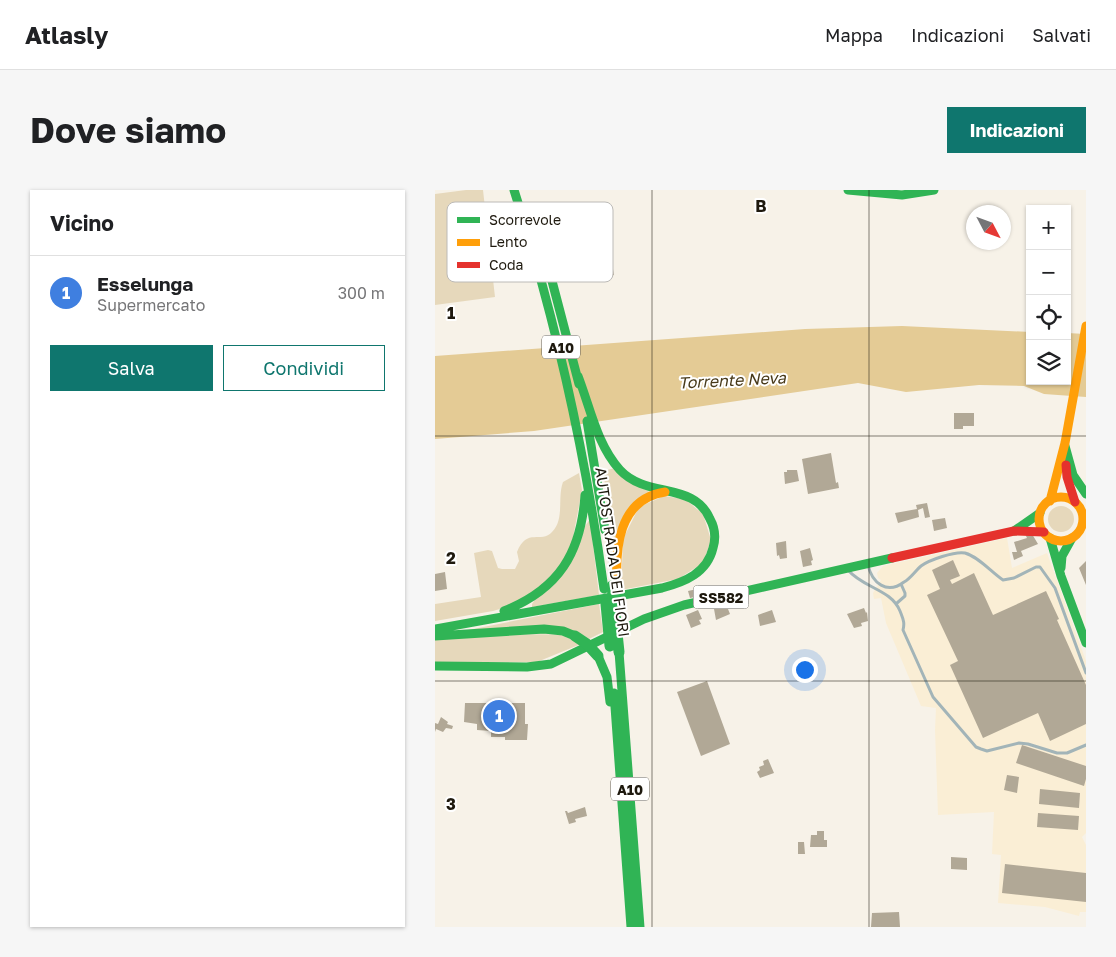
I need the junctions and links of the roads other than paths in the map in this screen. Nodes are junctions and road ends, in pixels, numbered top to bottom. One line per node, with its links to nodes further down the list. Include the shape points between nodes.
1 (514, 190): 4 (main road, AUTOSTRADA DEI FIORI / A10)
2 (848, 190): 3 (main road, via 890,196)
3 (934, 190)
4 (519, 202)
5 (545, 282): 10 (main road, AUTOSTRADA DEI FIORI / A10)
6 (550, 282): 8 (main road, AUTOSTRADA DEI FIORI / A10)
7 (1086, 326): 9 (main road)
8 (578, 376): 10 (main road, AUTOSTRADA DEI FIORI / A10); 11 (main road, via 600,438 613,460 639,484)
9 (1066, 448): 12 (main road, via 1073,475); 13 (main road); 14 (main road, via 1067,477)
10 (589, 462): 23 (main road, AUTOSTRADA DEI FIORI / A10); 25 (main road, via 584,516 574,549 564,567 534,598)
11 (669, 490): 23 (main road, via 641,501 625,522); 25 (main road, via 700,502 714,529 715,544 711,558 692,578 679,584)
12 (1086, 494)
13 (1050, 501): 14 (main road, via 1064,498); 15 (main road)
14 (1080, 507): 17 (main road, via 1083,521)
15 (1040, 513): 16 (main road, SS582); 18 (main road, via 1041,526)
16 (1014, 531): 18 (main road, SS582); 19 (main road, SS582)
17 (1079, 534): 18 (main road, via 1065,540); 21 (main road, via 1062,556)
18 (1047, 535): 21 (main road)
19 (867, 563): 20 (main road, SS582); 22 (lane, via 870,575 878,583 891,587)
20 (846, 568): 24 (lane); 30 (main road, SS582, via 684,605 644,619 551,664 527,667)
21 (1061, 576): 28 (main road)
22 (901, 584): 24 (lane, via 905,596); 31 (lane, via 927,563 955,553 973,557 1003,580 1040,567 1055,588)
23 (611, 587): 29 (main road, AUTOSTRADA DEI FIORI / A10, bridge); 29 (main road, AUTOSTRADA DEI FIORI / A10, bridge, via 617,622)
24 (897, 603): 33 (lane, via 905,622 903,630 933,697 976,747 987,751 1019,743 1067,753)
25 (476, 622): 26 (main road)
26 (435, 629)
27 (435, 636): 32 (main road, bridge, via 544,629 575,636 598,656 607,677)
28 (1086, 643)
29 (615, 653): 32 (main road, AUTOSTRADA DEI FIORI / A10); 35 (main road, AUTOSTRADA DEI FIORI / A10)
30 (435, 666)
31 (1086, 672)
32 (617, 734): 34 (main road, AUTOSTRADA DEI FIORI / A10)
33 (1086, 745)
34 (631, 927)
35 (640, 927)

